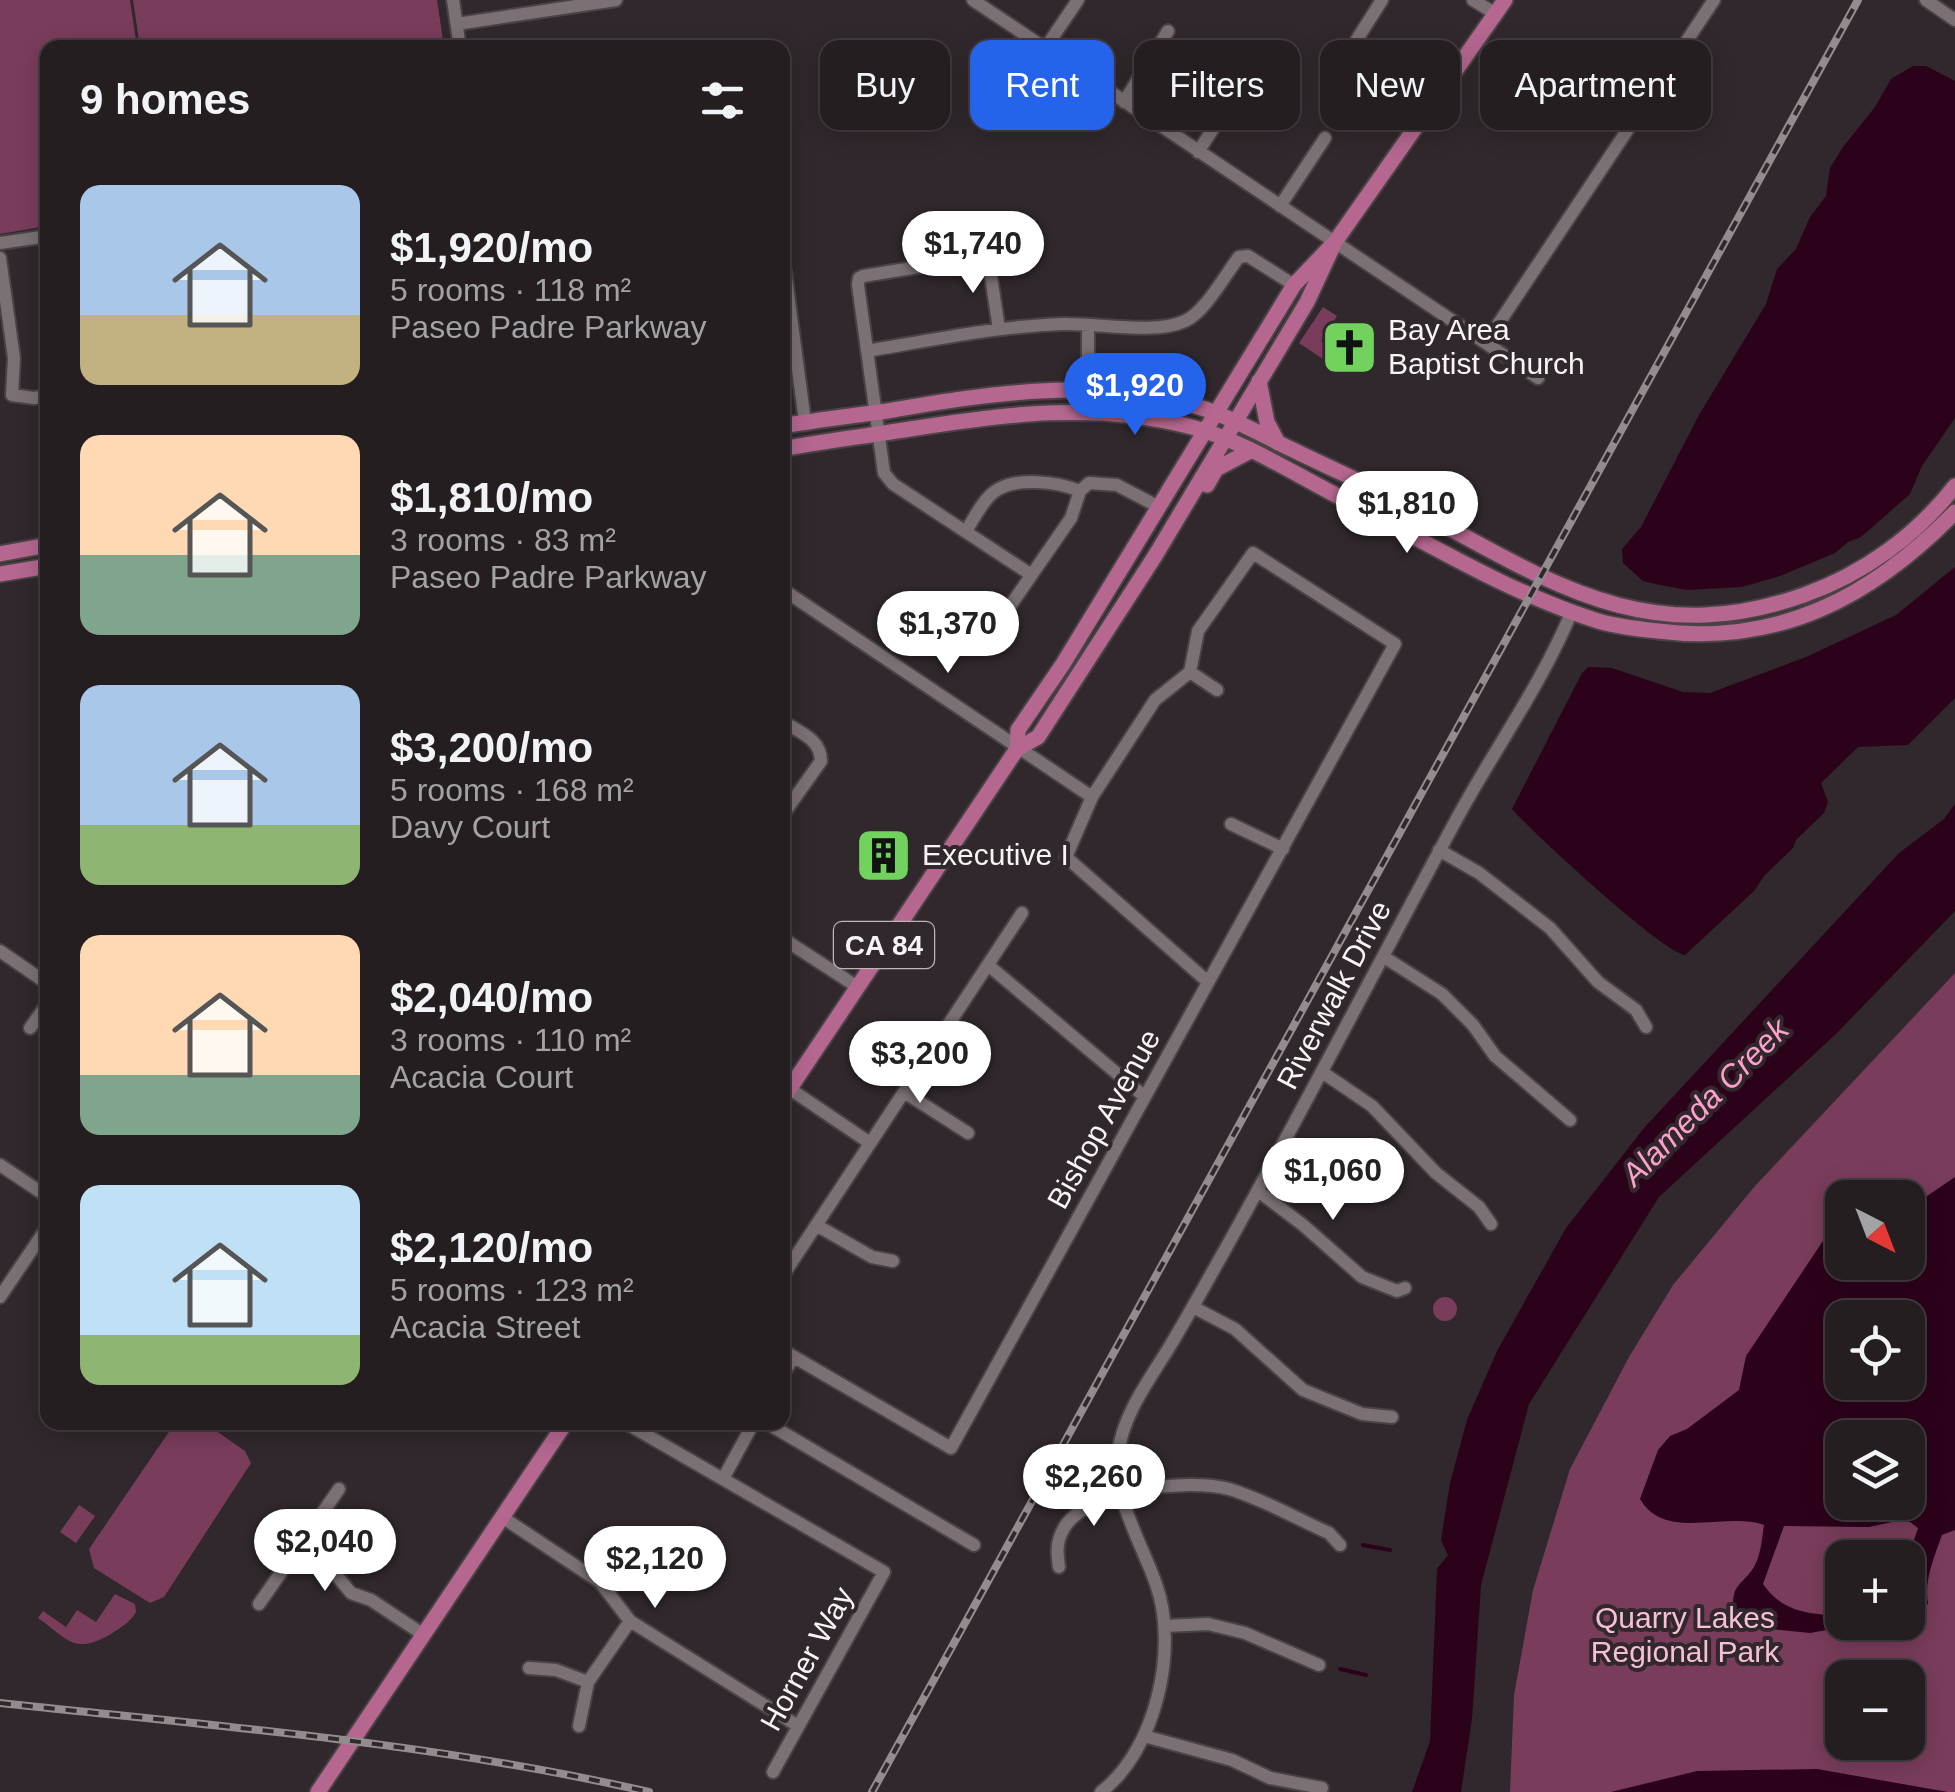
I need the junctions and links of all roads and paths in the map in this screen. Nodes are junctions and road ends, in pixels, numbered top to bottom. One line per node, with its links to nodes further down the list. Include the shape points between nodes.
1 (453, 0): 12 (street)
2 (616, 0): 12 (street)
3 (972, 0): 15 (street)
4 (1078, 0): 16 (street)
5 (1382, 0): 17 (street)
6 (1473, 0): 10 (street)
7 (1505, 0): 10 (main road, CA 84)
8 (1714, 0): 34 (street)
9 (1926, 0): 11 (street)
10 (1496, 14): 25 (main road, CA 84)
11 (1955, 20)
12 (457, 24): 14 (street)
13 (1168, 31): 19 (street)
14 (459, 40)
15 (1030, 40)
16 (1051, 40)
17 (1357, 40)
18 (1114, 96): 19 (street)
19 (1124, 102): 22 (street)
20 (1212, 130): 22 (street)
21 (1325, 138): 23 (street)
22 (1198, 152): 23 (street)
23 (1280, 206): 25 (street)
24 (40, 237): 26 (street)
25 (1335, 242): 30 (main road, CA 84); 34 (street); 37 (main road, CA 84)
26 (0, 244)
27 (1036, 248): 28 (street)
28 (988, 257): 33 (street); 35 (street, via 858,278)
29 (0, 258): 39 (street, via 14,358 12,395)
30 (1294, 285): 32 (street, via 1253,258 1239,257 1198,313 1183,322); 41 (main road, CA 84)
31 (790, 309): 43 (street)
32 (1088, 325): 33 (street); 38 (street)
33 (999, 329): 35 (street)
34 (1487, 341): 36 (street)
35 (866, 351): 40 (street)
36 (1538, 378)
37 (1258, 381): 42 (main road, CA 84); 48 (main road)
38 (1088, 390): 40 (main road, via 1002,392); 41 (main road)
39 (40, 397)
40 (875, 412): 43 (main road); 46 (street)
41 (1214, 412): 42 (main road); 45 (main road, CA 84)
42 (1234, 420): 47 (main road, CA 84); 48 (main road)
43 (805, 422): 44 (main road)
44 (790, 425)
45 (1203, 431): 46 (main road, via 1150,417 1047,411); 47 (main road); 53 (main road, CA 84)
46 (878, 434): 49 (main road); 56 (street, via 888,479)
47 (1223, 438): 50 (main road); 55 (main road, CA 84)
48 (1278, 443): 51 (main road, via 1576,594 1661,613 1746,611 1818,590 1873,562)
49 (790, 448)
50 (1250, 451): 55 (main road, via 1216,469 1188,516); 63 (main road)
51 (1955, 486)
52 (1080, 491): 53 (street, via 1090,484 1117,485); 56 (street, via 1061,483 1011,484 996,490); 61 (street, via 1070,518)
53 (1159, 506): 68 (main road, CA 84, via 1018,730)
54 (1955, 512): 63 (main road, via 1873,583 1777,625 1674,634)
55 (1173, 524): 68 (main road, CA 84, via 1038,736)
56 (966, 531): 61 (street)
57 (40, 546): 58 (main road)
58 (0, 554)
59 (40, 567): 60 (main road)
60 (0, 574)
61 (1030, 574): 64 (street)
62 (790, 595): 68 (street)
63 (1572, 611): 73 (street, Riverwalk Drive, via 1550,662)
64 (1006, 612)
65 (1190, 672): 66 (street); 69 (street, via 1156,700); 72 (street, Bishop Avenue, via 1198,631 1253,553 1395,644)
66 (1217, 690)
67 (790, 726): 70 (street, via 818,744 821,760)
68 (1018, 749): 69 (street); 81 (main road, CA 84)
69 (1092, 797): 80 (street, via 1066,857)
70 (790, 805)
71 (1231, 824): 72 (street)
72 (1283, 848): 80 (street, Bishop Avenue)
73 (1439, 850): 77 (street, Riverwalk Drive); 83 (street, via 1550,928)
74 (1022, 912): 78 (street)
75 (790, 943): 81 (street)
76 (0, 951): 79 (street)
77 (1384, 957): 85 (street, Riverwalk Drive); 90 (street, via 1442,994 1495,1056)
78 (988, 964): 87 (street); 89 (street)
79 (40, 978)
80 (1208, 982): 89 (street, Bishop Avenue)
81 (856, 986): 86 (main road, CA 84)
82 (40, 1014): 84 (street)
83 (1646, 1026)
84 (30, 1028)
85 (1322, 1072): 94 (street, Riverwalk Drive); 96 (street, via 1372,1106)
86 (790, 1088)
87 (904, 1092): 91 (street); 92 (street)
88 (790, 1096): 92 (street)
89 (1145, 1097): 104 (street, Bishop Avenue, via 951,1448)
90 (1570, 1120)
91 (968, 1132)
92 (870, 1144): 97 (street)
93 (0, 1164): 95 (street)
94 (1258, 1191): 101 (street, via 1362,1277); 103 (street, Riverwalk Drive)
95 (40, 1192)
96 (1491, 1224)
97 (816, 1225): 99 (street, via 872,1258); 100 (street)
98 (40, 1238): 102 (street)
99 (893, 1261)
100 (790, 1264)
101 (1405, 1288)
102 (0, 1296)
103 (1193, 1307): 105 (street, via 1235,1329 1303,1390 1362,1414); 112 (street, Riverwalk Drive, via 1132,1409 1118,1455)
104 (790, 1355)
105 (1392, 1416)
106 (561, 1430): 113 (main road)
107 (639, 1430): 110 (street)
108 (750, 1430): 110 (street)
109 (779, 1430): 114 (street)
110 (724, 1477): 126 (street, Horner Way, via 884,1572)
111 (339, 1489): 116 (street)
112 (1123, 1492): 115 (street, via 1172,1484 1228,1489 1329,1533); 117 (street, via 1064,1525 1056,1547); 120 (street, Riverwalk Drive, via 1158,1588)
113 (502, 1517): 119 (street, via 600,1582); 121 (main road)
114 (974, 1545)
115 (1340, 1545)
116 (298, 1549): 118 (street); 121 (street, via 352,1592)
117 (1059, 1567)
118 (259, 1604)
119 (630, 1620): 124 (street); 126 (street)
120 (1164, 1626): 122 (street, via 1226,1628); 127 (street, Riverwalk Drive, via 1165,1662)
121 (424, 1635): 130 (main road)
122 (1319, 1665)
123 (529, 1668): 124 (street)
124 (588, 1682): 125 (street)
125 (578, 1726)
126 (798, 1726): 128 (street, Horner Way)
127 (1144, 1736): 129 (street); 131 (street, Riverwalk Drive)
128 (773, 1772)
129 (1322, 1788)
130 (318, 1792)
131 (1102, 1792)

